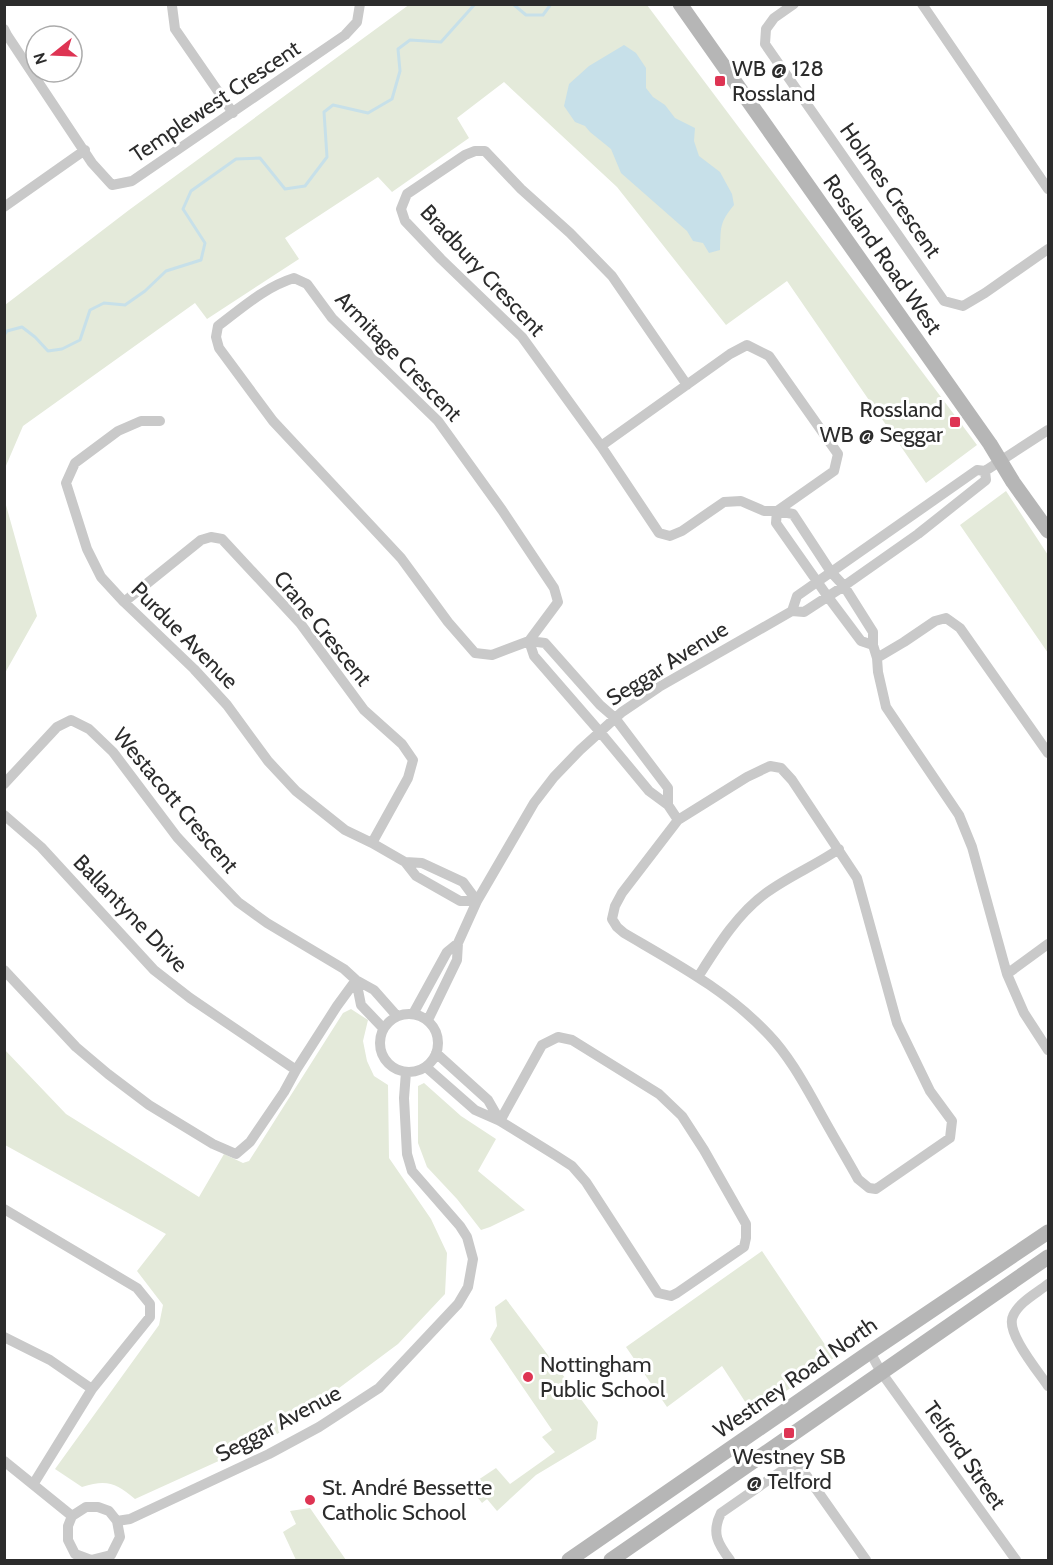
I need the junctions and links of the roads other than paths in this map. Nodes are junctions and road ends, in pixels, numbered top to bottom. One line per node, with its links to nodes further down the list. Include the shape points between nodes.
1 (360, 4): 7 (street, Templewest Crescent, via 357,22 345,35)
2 (680, 4): 16 (main road, Rossland Road West)
3 (794, 4): 11 (street, Holmes Crescent, via 766,29 765,44 944,301 963,306)
4 (921, 4): 9 (street)
5 (172, 6): 7 (street, via 175,29)
6 (5, 33): 8 (street, Templewest Crescent)
7 (233, 113): 8 (street, Templewest Crescent, via 132,182 112,184 92,164)
8 (85, 150): 10 (street)
9 (1048, 189)
10 (4, 207)
11 (1048, 249)
12 (687, 385): 15 (street); 15 (street, Bradbury Crescent, via 612,276 485,152 465,155 407,194 401,209 405,221 522,337); 18 (street, via 747,345 770,356 838,454 834,471)
13 (160, 422): 24 (street, Purdue Avenue, via 141,421 118,431 75,463 66,483 87,549 102,577)
14 (1048, 430): 16 (street, Seggar Avenue)
15 (601, 446): 18 (street, Bradbury Crescent, via 659,533 670,536 682,531 724,502 741,501 765,511)
16 (1000, 462): 17 (street, Seggar Avenue); 19 (main road, Rossland Road West)
17 (985, 471): 20 (street, Seggar Avenue, via 977,470); 22 (street, Seggar Avenue, via 986,480)
18 (777, 511): 20 (street, Bradbury Crescent, via 793,514); 21 (street, via 776,523)
19 (1048, 531)
20 (831, 572): 21 (street, Seggar Avenue); 22 (street, Bradbury Crescent)
21 (818, 582): 23 (street); 25 (street, Seggar Avenue, via 797,596)
22 (844, 586): 23 (street, Seggar Avenue); 27 (street, Bradbury Crescent, via 873,632)
23 (828, 597): 25 (street, Seggar Avenue, via 804,612); 27 (street, via 861,641)
24 (124, 602): 36 (street, Purdue Avenue, via 227,705 268,761 296,790 345,831); 36 (street, Crane Crescent, via 201,540 222,539 300,623 364,710 402,744 413,760 408,778)
25 (792, 611): 29 (street, Seggar Avenue, via 659,687)
26 (529, 641): 26 (street, Armitage Crescent, via 558,602 554,588 438,421 332,318 307,284 294,278 280,282 218,326 219,348 273,421 401,558 475,653 492,655); 29 (street, via 545,643); 30 (street, via 534,656)
27 (873, 645): 28 (street, Bradbury Crescent)
28 (877, 658): 31 (street, via 946,618 960,628); 43 (street, Bradbury Crescent, via 886,707 959,815 972,847)
29 (615, 717): 30 (street, Seggar Avenue); 33 (street, via 668,789)
30 (600, 732): 33 (street, via 649,791); 39 (street, Seggar Avenue, via 554,777 534,803)
31 (1048, 753)
32 (4, 784): 45 (street, Westacott Crescent, via 57,727 71,720 89,729 113,752 177,837 238,902)
33 (668, 805): 35 (street)
34 (4, 815): 53 (street, Ballantyne Drive, via 41,847 154,970)
35 (678, 820): 37 (street, via 770,766 781,768 792,780); 44 (street, via 622,893 612,919 624,933)
36 (372, 843): 38 (street, Purdue Avenue)
37 (839, 849): 44 (street, via 766,892 747,909); 44 (street, via 857,878 897,1023 930,1091 952,1121 950,1138 876,1189 869,1188 858,1179 801,1079 770,1036)
38 (405, 862): 39 (street, Purdue Avenue, via 416,876 451,897); 39 (street, Purdue Avenue, via 422,862 463,882)
39 (477, 901): 40 (street, Seggar Avenue)
40 (458, 943): 46 (street, Seggar Avenue, via 447,952); 48 (street, Seggar Avenue, via 458,960)
41 (1048, 944): 43 (street)
42 (4, 970): 53 (street, via 76,1047 108,1074 149,1105 236,1154 250,1142)
43 (1007, 974): 50 (street, Bradbury Crescent, via 1024,1013)
44 (698, 977)
45 (356, 980): 47 (street, Westacott Crescent, via 374,990); 49 (street, via 361,1005); 53 (street)
46 (413, 1014): 47 (street); 48 (street)
47 (397, 1016): 49 (street)
48 (428, 1020): 51 (street, via 437,1035)
49 (383, 1028): 54 (street, via 383,1056 397,1070)
50 (1048, 1050)
51 (436, 1053): 52 (street); 55 (street, via 489,1100)
52 (426, 1067): 54 (street); 55 (street, via 475,1110)
53 (296, 1070)
54 (406, 1072): 68 (street, Seggar Avenue, via 407,1154 412,1171 460,1226 473,1259 468,1287 458,1304 379,1388 319,1427 130,1519)
55 (500, 1121): 55 (street, via 572,1166 658,1293 677,1293 744,1247 746,1224 682,1116 659,1094 572,1040 558,1037 542,1045)
56 (4, 1209): 64 (street, via 137,1288 150,1304 150,1317)
57 (1048, 1232): 61 (main road, Westney Road North)
58 (1048, 1257): 62 (main road, Westney Road North)
59 (1048, 1284): 63 (street, via 1023,1303 1010,1324 1015,1338)
60 (4, 1337): 64 (street, via 50,1360)
61 (870, 1352): 62 (street, Telford Street); 71 (main road, Westney Road North)
62 (881, 1372): 72 (main road, Westney Road North); 75 (street, Telford Street)
63 (1048, 1386)
64 (92, 1389): 66 (street)
65 (4, 1461): 66 (street)
66 (33, 1483): 67 (street)
67 (72, 1516): 68 (street, via 98,1507 109,1511); 69 (street, via 68,1540)
68 (117, 1521): 69 (street, via 120,1537 111,1555 91,1560)
69 (75, 1554): 70 (street)
70 (64, 1560)
71 (569, 1560)
72 (611, 1560)
73 (730, 1560): 74 (street, via 716,1534 721,1513 780,1472 793,1470 809,1479)
74 (866, 1560)
75 (1016, 1560)

